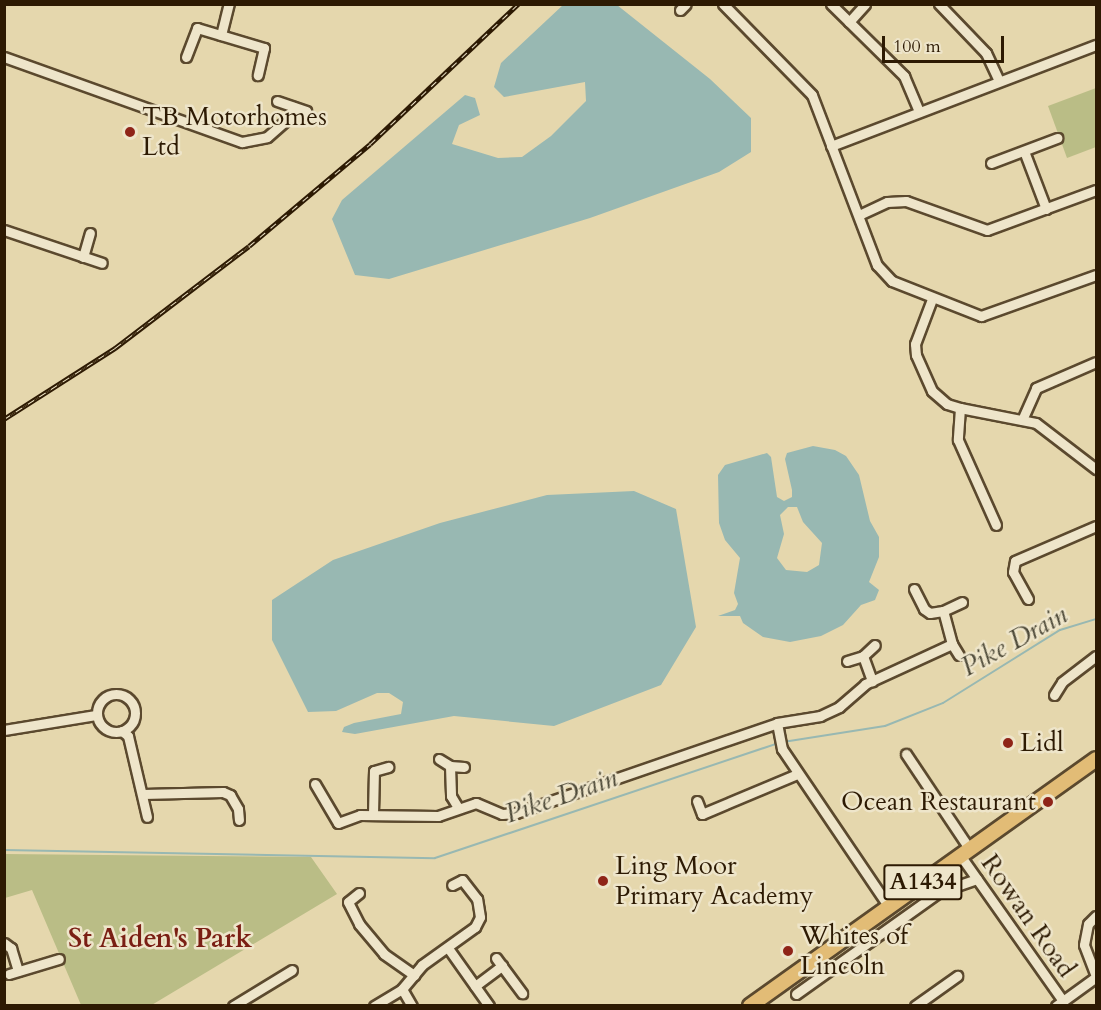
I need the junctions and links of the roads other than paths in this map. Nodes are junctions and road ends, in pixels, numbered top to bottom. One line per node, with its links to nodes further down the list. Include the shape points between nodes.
1 (229, 4): 7 (street)
2 (723, 4): 18 (street, via 805,85)
3 (831, 4): 6 (street)
4 (865, 4): 6 (street)
5 (939, 4): 12 (street, via 980,46)
6 (849, 22): 16 (street, via 904,76)
7 (221, 35): 10 (street, via 197,28); 11 (street, via 264,48)
8 (1096, 45): 12 (street)
9 (4, 57): 14 (street, via 242,142 267,137 289,118)
10 (186, 57)
11 (258, 75)
12 (999, 81): 16 (street)
13 (277, 101): 14 (street)
14 (293, 107): 15 (street)
15 (306, 111)
16 (919, 112): 18 (street)
17 (1057, 138): 19 (street)
18 (831, 146): 23 (street)
19 (1024, 151): 20 (street); 22 (street)
20 (991, 163)
21 (1096, 190): 22 (street)
22 (1046, 209): 23 (street, via 987,230 906,201 887,202)
23 (859, 215): 29 (street, via 884,274)
24 (4, 230): 26 (street)
25 (90, 233): 26 (street)
26 (84, 257): 27 (street)
27 (102, 263)
28 (1096, 275): 29 (street, via 990,315 974,316)
29 (932, 299): 31 (street, via 916,334 916,355 932,391 947,404)
30 (1096, 362): 32 (street, via 1036,388)
31 (960, 408): 32 (street); 34 (street, via 958,440)
32 (1023, 420): 33 (street, via 1043,427)
33 (1096, 469)
34 (996, 525)
35 (1096, 526): 37 (street, via 1015,561 1013,572)
36 (914, 589): 39 (street, via 924,609 930,613)
37 (1028, 599)
38 (962, 602): 39 (street)
39 (943, 611): 40 (street)
40 (952, 644): 42 (street); 46 (street)
41 (875, 645): 43 (street)
42 (959, 655)
43 (863, 656): 45 (street); 46 (street)
44 (1096, 656): 47 (street, via 1062,682)
45 (847, 661)
46 (872, 681): 49 (street, via 819,716)
47 (1054, 695)
48 (96, 715): 50 (street); 51 (street, via 108,731); 51 (street, via 104,698 114,694 125,696 134,705 135,716)
49 (777, 723): 58 (street, via 782,749); 62 (street, via 516,813 502,814 477,803)
50 (4, 730)
51 (122, 731): 60 (street, via 128,736)
52 (906, 754): 66 (street, Rowan Road)
53 (439, 759): 55 (street)
54 (1096, 759): 66 (main road, A1434)
55 (450, 766): 57 (street); 62 (street, via 451,796)
56 (388, 767): 63 (street, via 374,771)
57 (464, 767)
58 (797, 774): 61 (street, via 702,814); 70 (street)
59 (315, 784): 63 (street, via 338,823)
60 (143, 794): 64 (street); 65 (street, via 223,792 230,795)
61 (697, 801)
62 (457, 806): 63 (street, via 438,816)
63 (373, 814)
64 (147, 817)
65 (239, 820)
66 (964, 852): 67 (street, Rowan Road); 70 (main road, A1434)
67 (977, 879): 82 (street, via 939,892); 83 (street, Rowan Road)
68 (452, 885): 73 (street, via 462,880 477,899 480,917 475,927)
69 (359, 893): 76 (street, via 348,902 359,924 384,954)
70 (889, 908): 88 (main road, A1434)
71 (1096, 916): 78 (street, via 1088,924 1084,945)
72 (4, 943): 74 (street, via 11,948 13,972)
73 (448, 948): 76 (street); 79 (street)
74 (59, 959)
75 (292, 970): 84 (street)
76 (414, 975): 80 (street)
77 (957, 976): 89 (street)
78 (1096, 977): 83 (street)
79 (475, 986): 81 (street, via 499,962); 87 (street)
80 (402, 988): 85 (street); 86 (street)
81 (522, 993)
82 (795, 994)
83 (1059, 1003)
84 (233, 1005)
85 (374, 1005)
86 (412, 1005)
87 (489, 1005)
88 (750, 1005)
89 (915, 1005)

